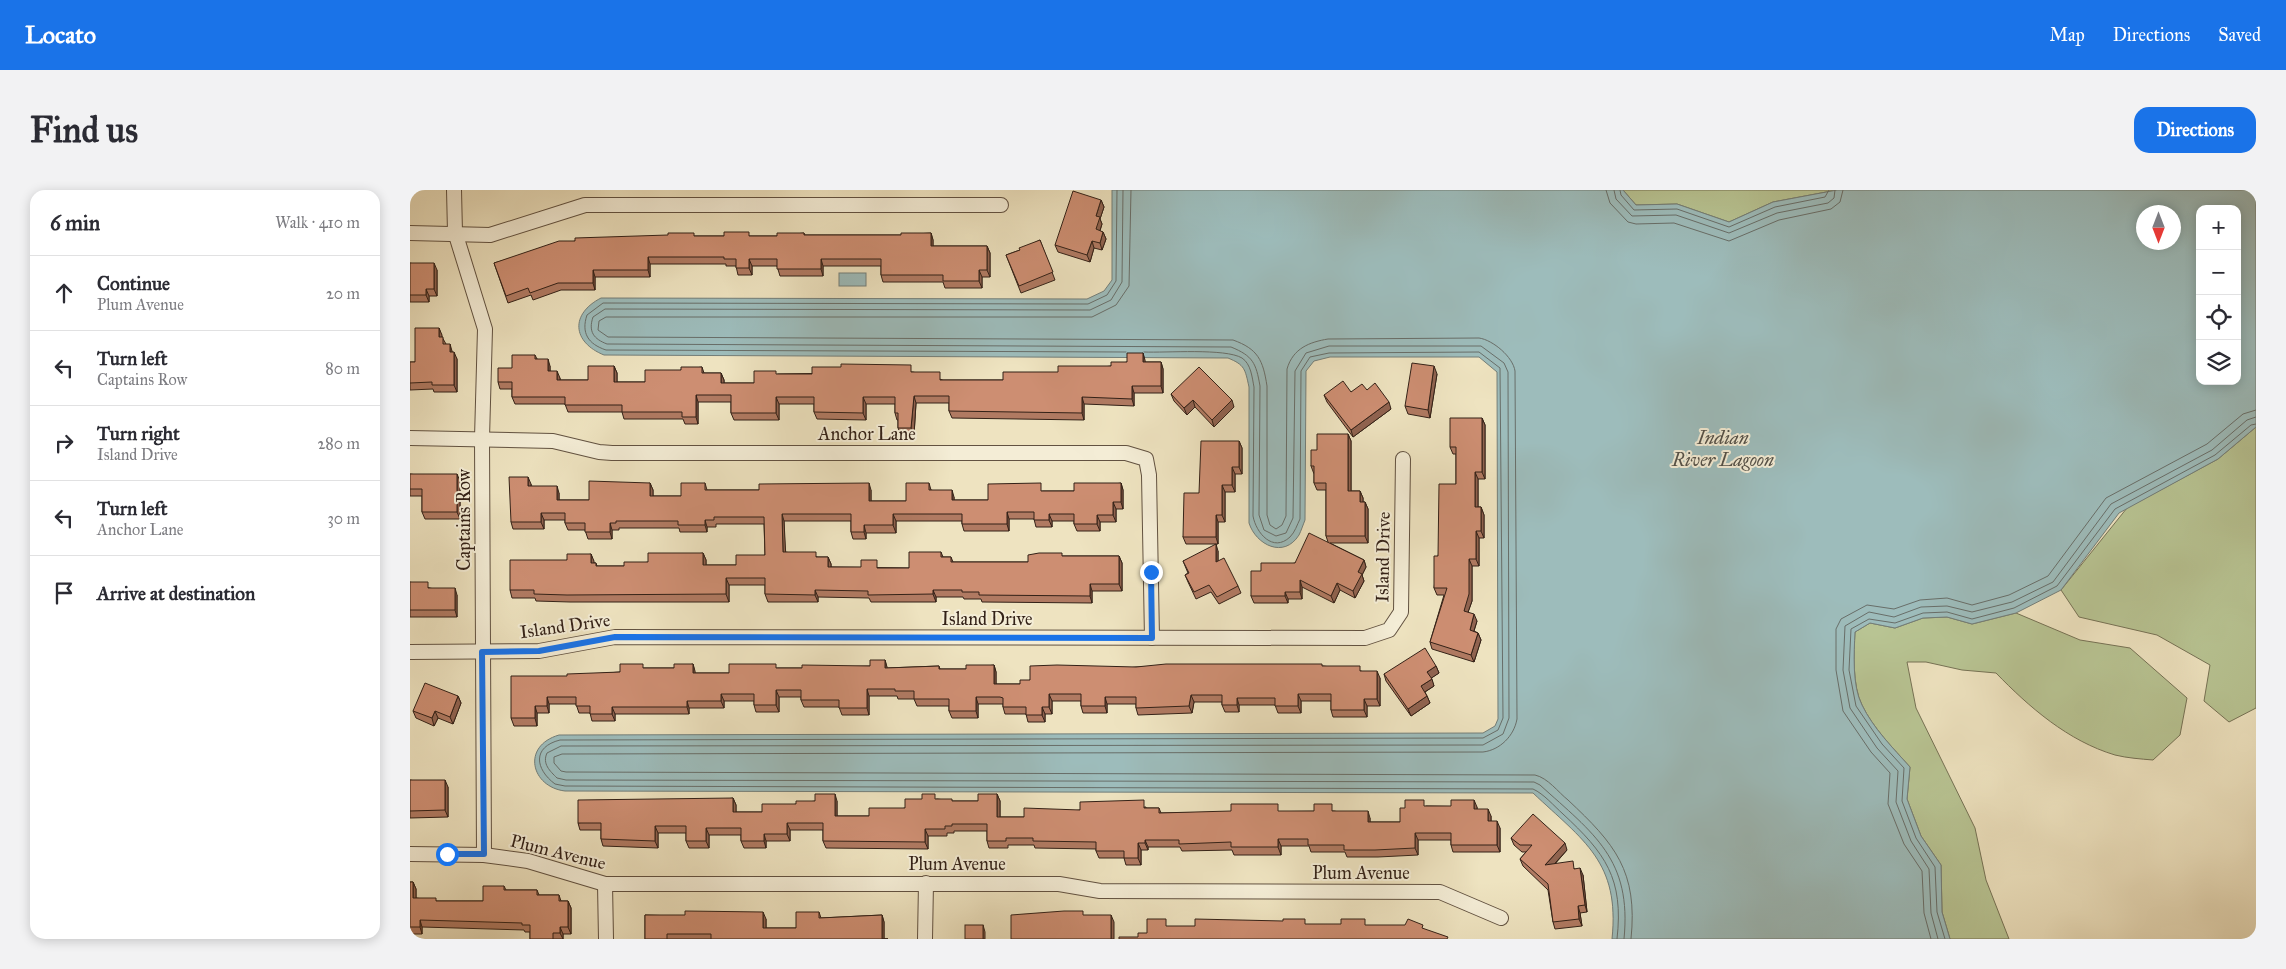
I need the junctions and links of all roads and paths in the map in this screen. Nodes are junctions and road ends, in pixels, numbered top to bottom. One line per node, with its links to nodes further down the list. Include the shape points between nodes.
1 (454, 190): 4 (street, Captains Row)
2 (1001, 205): 4 (street, via 585,205 490,235)
3 (410, 232): 4 (street)
4 (455, 232): 6 (street, Captains Row, via 485,329)
5 (410, 438): 6 (street, Anchor Lane)
6 (482, 438): 8 (street, Anchor Lane, via 553,440 612,454 1126,453 1146,459 1149,475); 10 (street, Captains Row)
7 (1403, 459): 8 (street, Island Drive, via 1401,612 1389,630 1365,638)
8 (1152, 638): 10 (street, Island Drive, via 615,637 539,651)
9 (410, 652): 10 (street, Island Drive)
10 (482, 652): 12 (street, Captains Row)
11 (410, 854): 12 (street, Plum Avenue)
12 (484, 854): 14 (street, Plum Avenue, via 528,861)
13 (926, 883): 14 (street, Plum Avenue); 15 (street, Plum Avenue, via 1059,884 1100,891 1440,892); 17 (street)
14 (606, 884): 16 (street)
15 (1501, 918)
16 (606, 939)
17 (925, 939)

